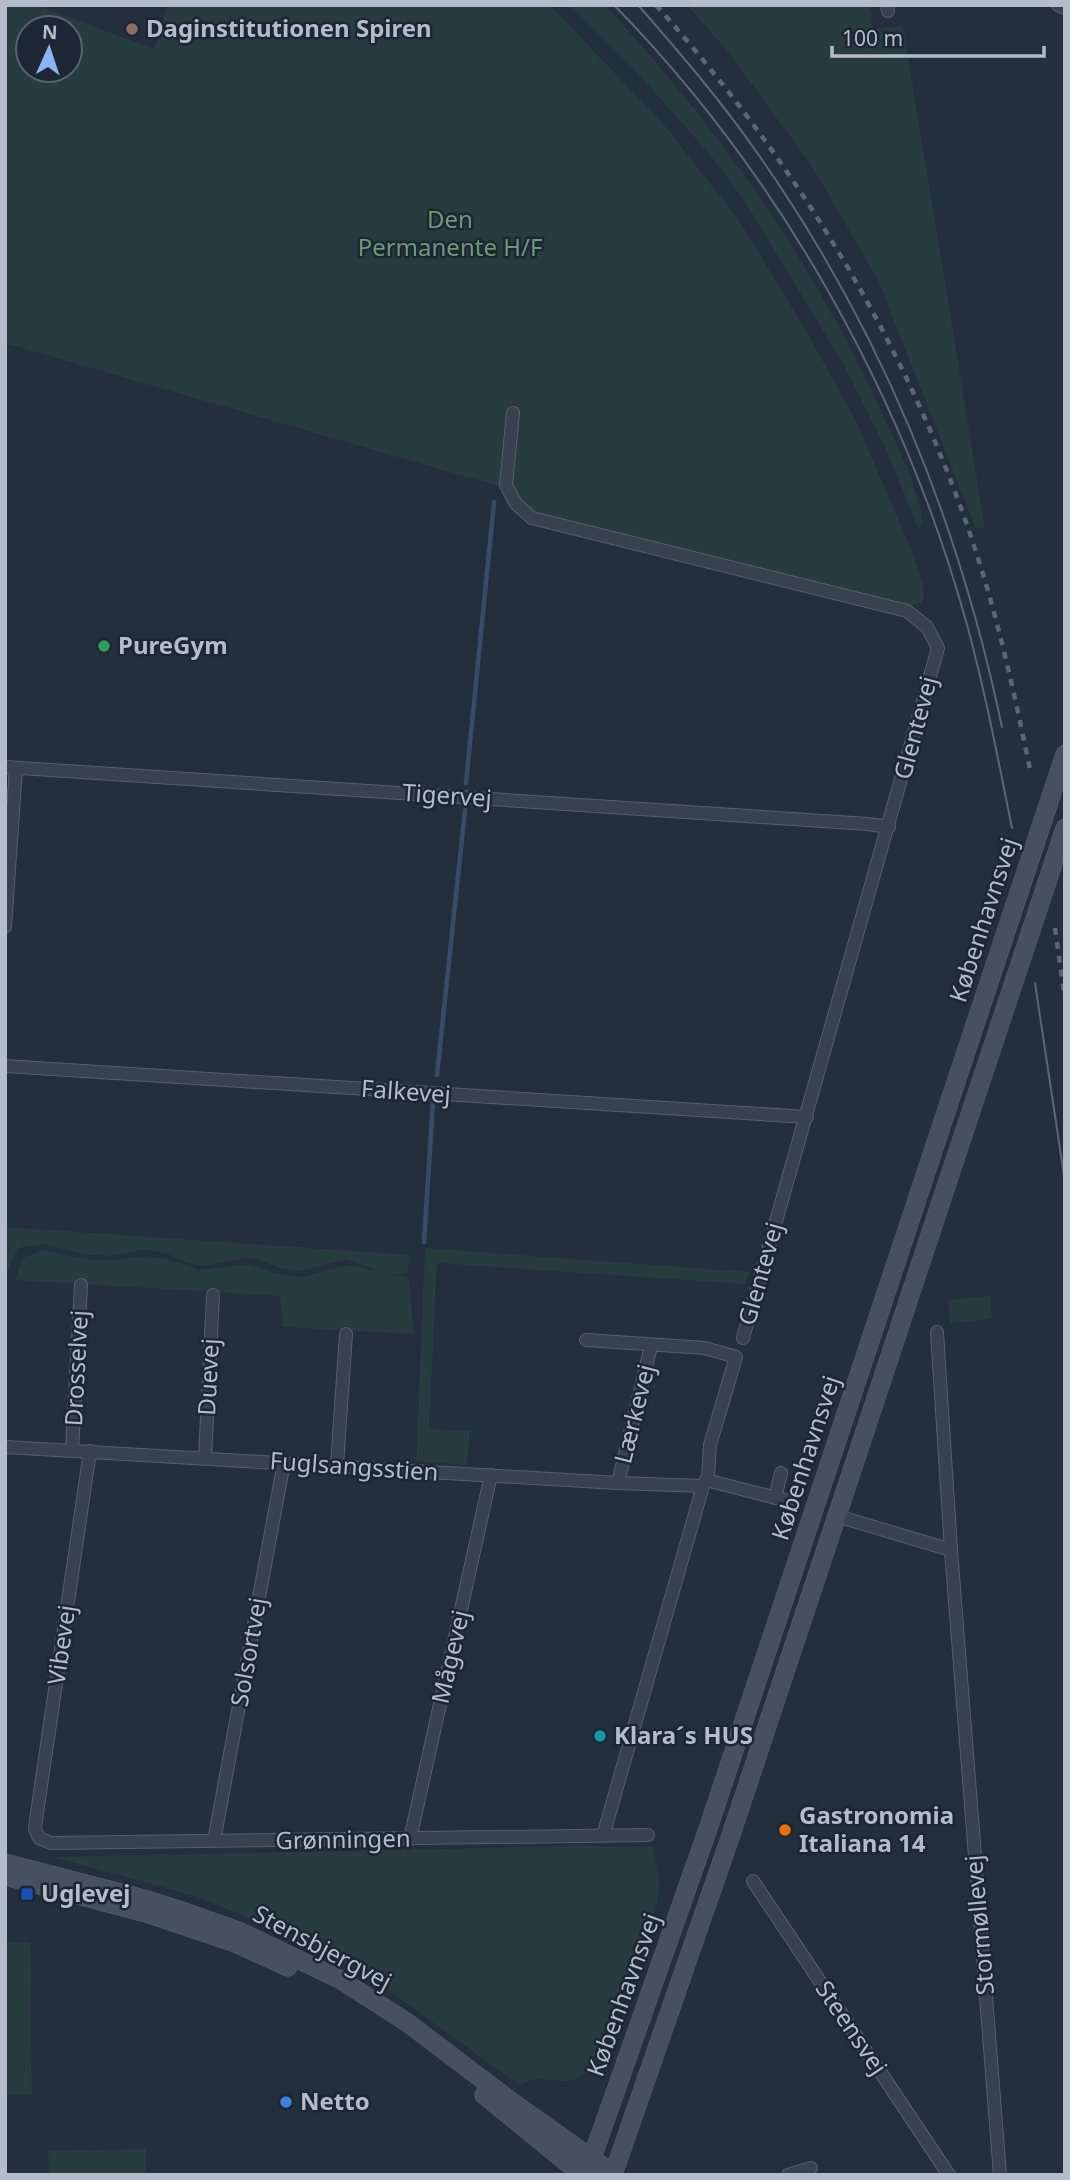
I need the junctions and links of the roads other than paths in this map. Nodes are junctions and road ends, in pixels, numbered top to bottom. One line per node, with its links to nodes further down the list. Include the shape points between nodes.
1 (1058, 5): 2 (street)
2 (1065, 8)
3 (513, 414): 6 (street, Glentevej, via 506,485 516,504 532,518 907,611 928,626 938,648)
4 (1065, 754): 40 (main road, Københavnsvej, via 717,1802)
5 (11, 768): 6 (street, Tigervej); 8 (street)
6 (888, 827): 10 (street, Glentevej)
7 (1065, 828): 29 (main road, Københavnsvej)
8 (5, 927)
9 (5, 1066): 10 (street, Falkevej)
10 (807, 1117): 15 (street, Glentevej)
11 (82, 1285): 20 (street, Drosselvej)
12 (213, 1295): 22 (street, Duevej)
13 (937, 1332): 30 (street, Stormøllevej)
14 (345, 1334): 24 (street)
15 (743, 1338)
16 (586, 1340): 17 (street, Lærkevej)
17 (651, 1346): 18 (street, Lærkevej, via 705,1348); 27 (street, Lærkevej)
18 (736, 1357): 28 (street, Glentevej, via 710,1445)
19 (5, 1447): 20 (street, Fuglsangsstien)
20 (72, 1450): 21 (street, Fuglsangsstien)
21 (90, 1451): 22 (street, Fuglsangsstien); 33 (street, Vibevej, via 36,1820)
22 (205, 1458): 23 (street, Fuglsangsstien)
23 (284, 1462): 24 (street, Fuglsangsstien); 35 (street, Solsortvej)
24 (337, 1465): 26 (street, Fuglsangsstien)
25 (781, 1473): 28 (street, Fuglsangsstien, via 781,1499)
26 (491, 1475): 27 (street, Fuglsangsstien); 34 (street, Mågevej)
27 (618, 1483): 28 (street, Fuglsangsstien)
28 (705, 1483): 32 (street, Glentevej)
29 (837, 1516): 30 (street); 41 (main road, Københavnsvej)
30 (951, 1550): 44 (street, Stormøllevej)
31 (648, 1835): 32 (street, Grønningen)
32 (603, 1836): 34 (street, Grønningen)
33 (39, 1838): 35 (street, Grønningen, via 51,1843)
34 (410, 1839): 35 (street, Grønningen)
35 (214, 1841)
36 (5, 1863): 40 (main road, Stensbjergvej, via 148,1900 219,1924 341,1980 408,2023 512,2102)
37 (5, 1876): 40 (main road, Stensbjergvej, via 146,1913 235,1943 336,1990 401,2032)
38 (753, 1881): 43 (street, Steensvej)
39 (811, 2168): 42 (street)
40 (587, 2169): 41 (main road, Stensbjergvej)
41 (614, 2174)
42 (788, 2175)
43 (949, 2175)
44 (1000, 2175)

